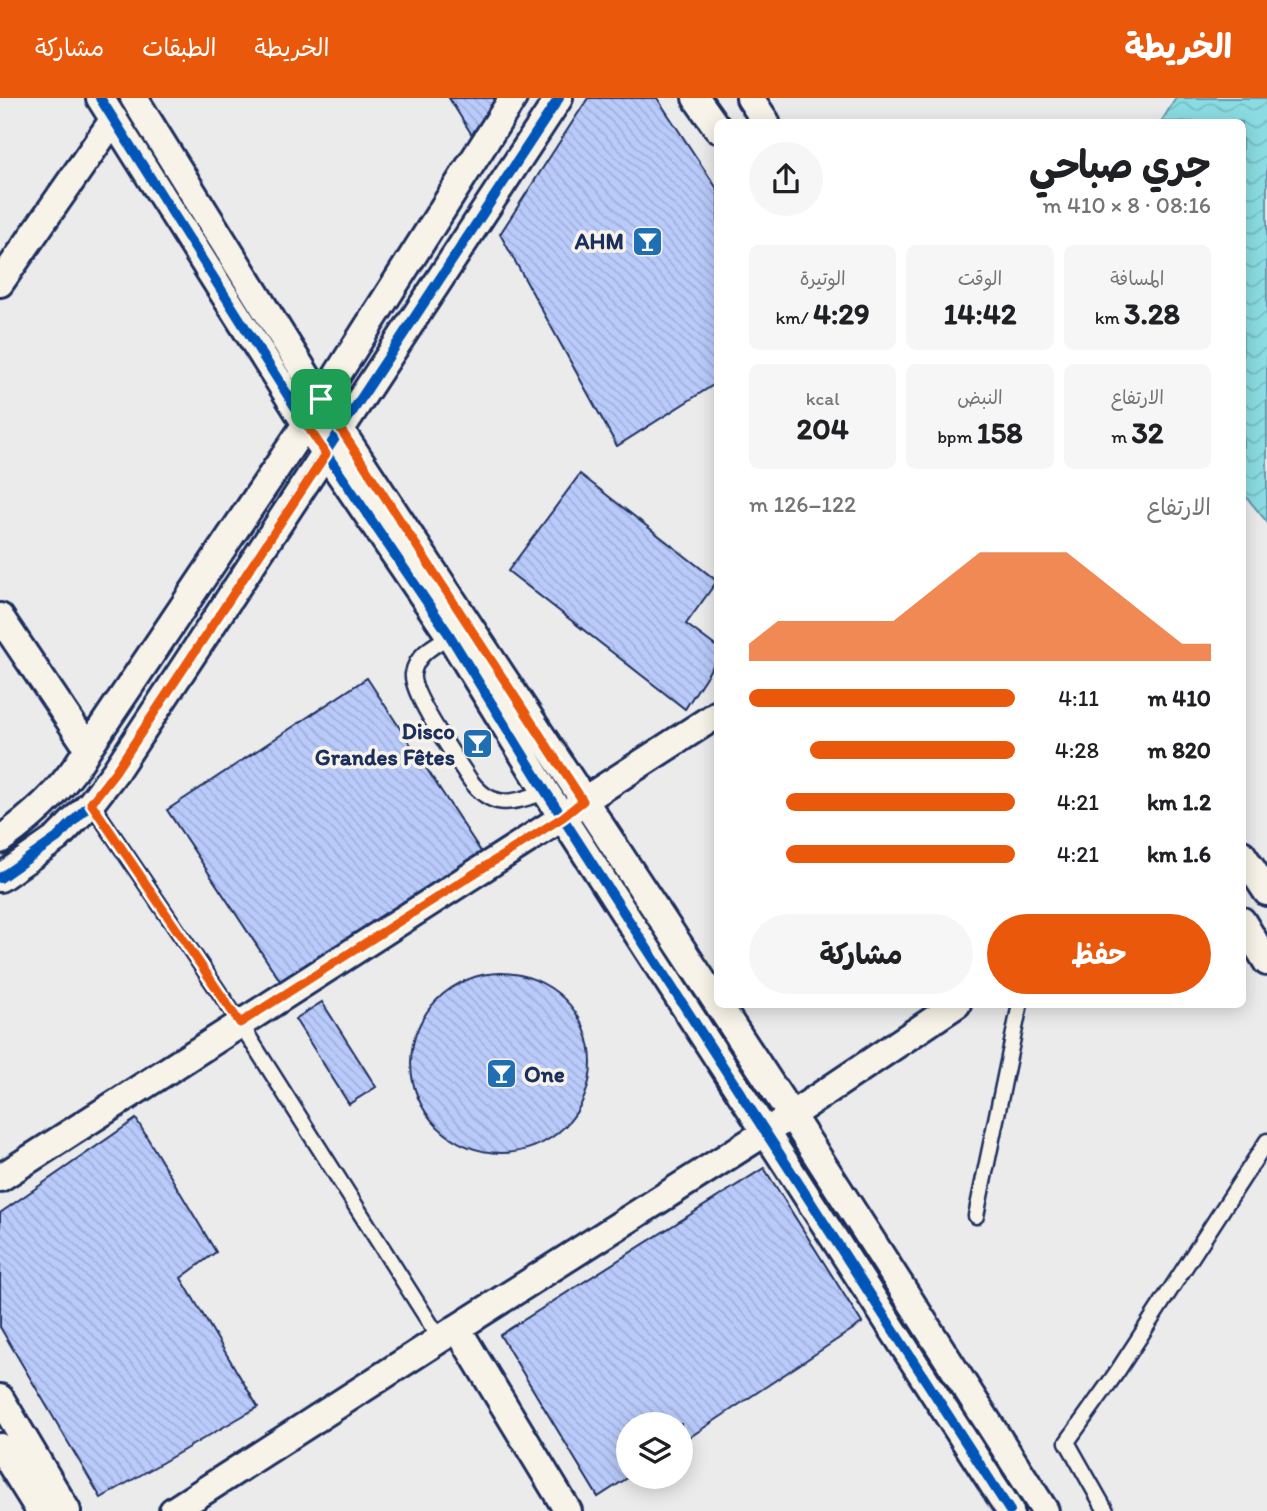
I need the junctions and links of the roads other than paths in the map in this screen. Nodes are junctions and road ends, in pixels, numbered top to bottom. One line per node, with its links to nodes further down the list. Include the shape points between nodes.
1 (134, 98): 10 (street)
2 (513, 98): 10 (street)
3 (559, 98): 12 (street)
4 (750, 98): 7 (street)
5 (699, 99): 8 (street)
6 (107, 108): 9 (street); 11 (street)
7 (764, 119)
8 (714, 123)
9 (0, 283)
10 (321, 399): 11 (street); 12 (street)
11 (306, 424): 13 (street); 17 (street)
12 (341, 431): 13 (street); 20 (street)
13 (326, 454): 15 (street); 19 (street)
14 (0, 617): 17 (street)
15 (450, 636): 18 (street); 18 (lane, via 427,649 412,677 418,695 470,780 479,792 500,803)
16 (714, 717): 20 (street)
17 (88, 748): 21 (street, via 60,787)
18 (546, 792): 20 (street)
19 (91, 803): 23 (street, via 57,838); 31 (lane)
20 (573, 809): 27 (street); 31 (street); 33 (street)
21 (0, 840)
22 (1246, 860): 24 (street)
23 (0, 878)
24 (1267, 892)
25 (1246, 928): 26 (street)
26 (1267, 962)
27 (714, 999)
28 (721, 1008): 32 (street)
29 (951, 1008): 32 (street)
30 (1019, 1008): 36 (lane)
31 (240, 1023): 35 (street); 37 (lane)
32 (791, 1115): 33 (street); 45 (street)
33 (766, 1132): 37 (street); 44 (street)
34 (1267, 1142): 46 (lane, via 1067,1442)
35 (0, 1178)
36 (976, 1216)
37 (448, 1334): 42 (street); 43 (street)
38 (0, 1398): 41 (street)
39 (0, 1447): 40 (street)
40 (40, 1511)
41 (67, 1511)
42 (173, 1511)
43 (568, 1511)
44 (1010, 1511)
45 (1045, 1511)
46 (1106, 1511)

